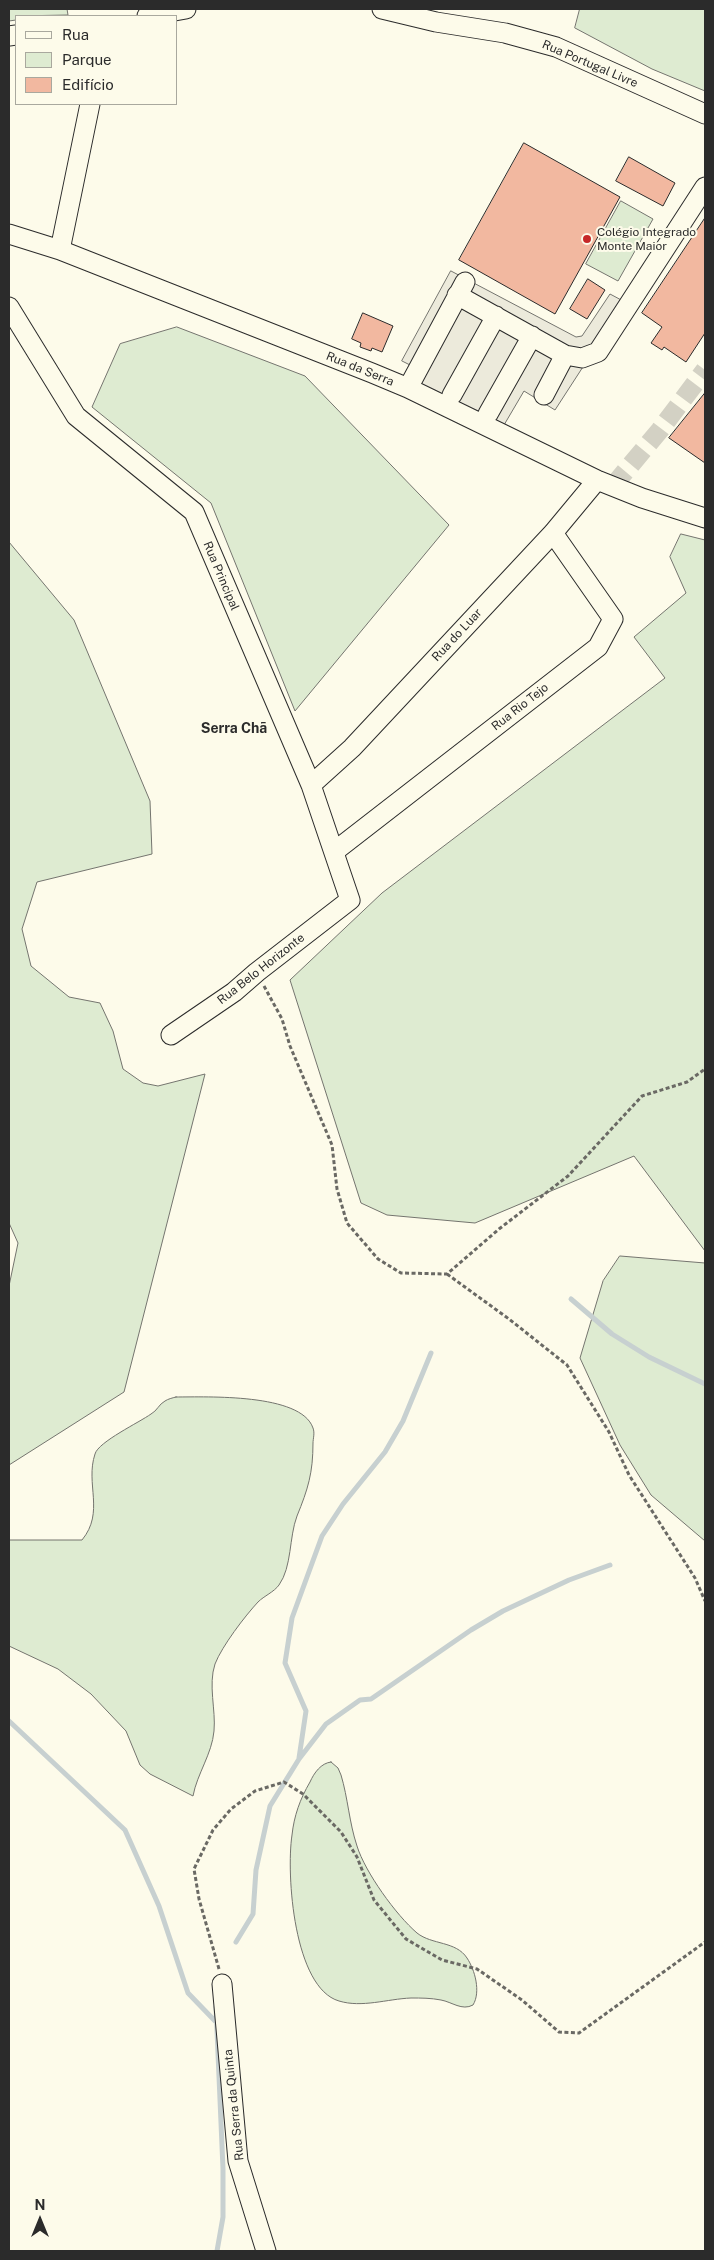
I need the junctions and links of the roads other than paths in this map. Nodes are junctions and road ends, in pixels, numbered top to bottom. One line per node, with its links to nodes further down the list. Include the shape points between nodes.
1 (186, 9): 3 (street)
2 (382, 9): 5 (street, Rua Portugal Livre, via 505,33 556,47)
3 (153, 15)
4 (90, 105): 8 (street)
5 (705, 114)
6 (705, 187): 12 (street, via 598,352 582,358)
7 (9, 234): 8 (street, Rua da Serra)
8 (60, 250): 13 (street, Rua da Serra)
9 (9, 307): 20 (street, Rua Principal, via 76,416 194,512)
10 (496, 316): 11 (street); 13 (street, via 461,288); 14 (street)
11 (532, 336): 12 (street); 16 (street)
12 (565, 355): 15 (street)
13 (408, 388): 17 (street, Rua da Serra)
14 (452, 395)
15 (544, 395)
16 (488, 414)
17 (605, 483): 18 (street, Rua da Serra); 19 (street, Rua do Luar)
18 (705, 518)
19 (553, 533): 20 (street, Rua do Luar, via 352,748); 21 (street, Rua Rio Tejo, via 613,619 598,647)
20 (311, 785): 21 (street, Rua Principal)
21 (334, 851): 22 (street, Rua Principal)
22 (350, 900): 23 (street, Rua Belo Horizonte, via 234,992)
23 (171, 1035)
24 (220, 1975): 25 (street, Rua Serra da Quinta, via 238,2161)
25 (266, 2251)

